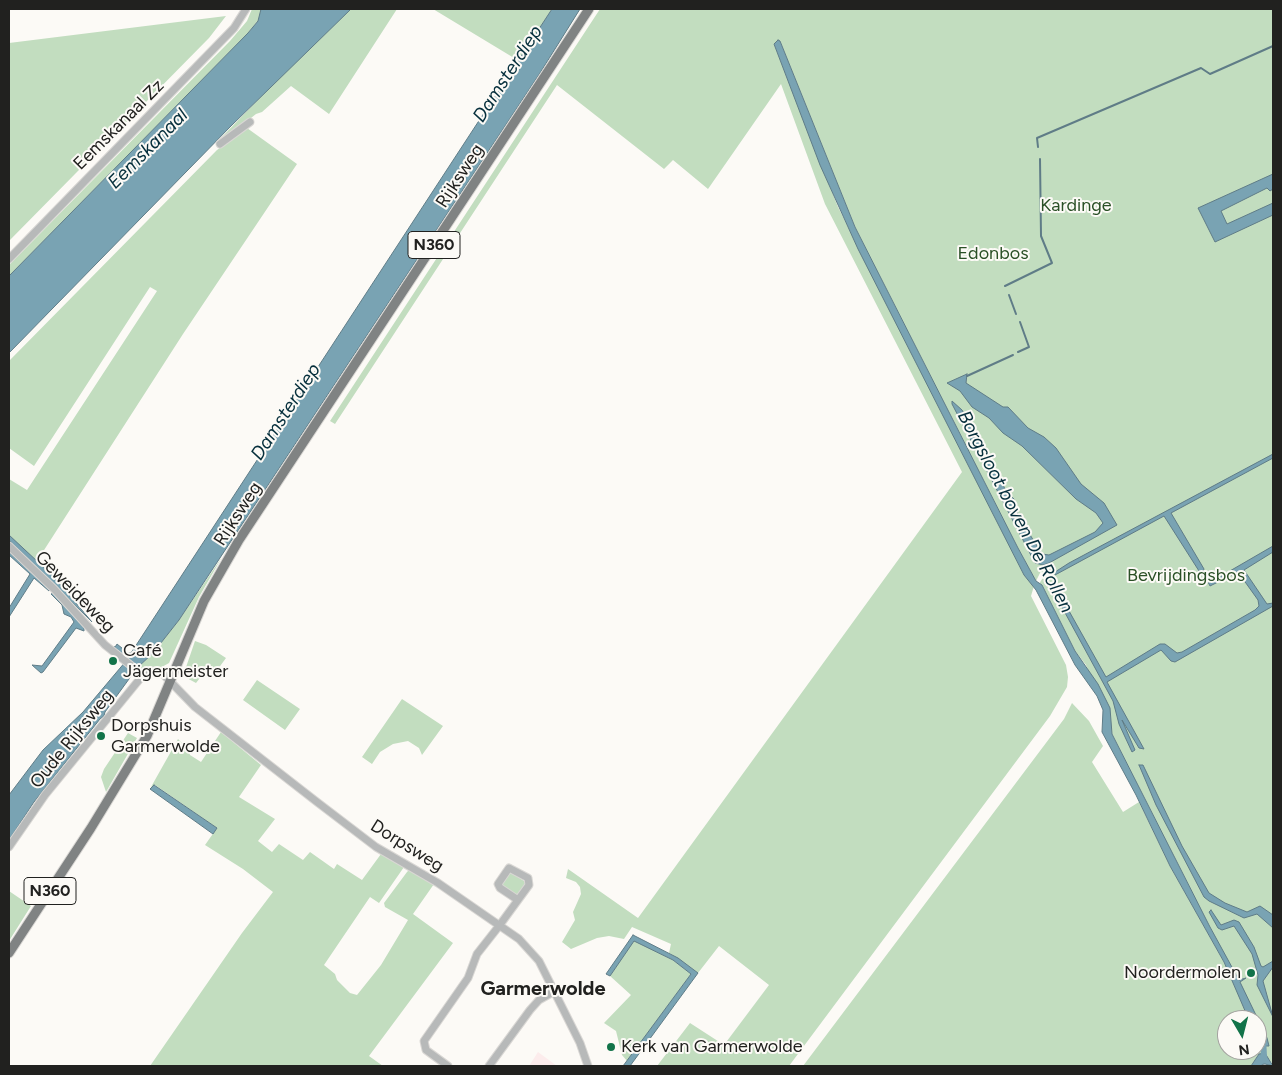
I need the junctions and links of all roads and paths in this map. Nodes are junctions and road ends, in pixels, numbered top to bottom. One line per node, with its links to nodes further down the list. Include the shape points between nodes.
1 (246, 9): 5 (street, Eemskanaal Zz, via 221,42)
2 (589, 9): 8 (main road, Rijksweg / N360, via 239,540 204,601)
3 (250, 122): 4 (street)
4 (220, 144)
5 (9, 259)
6 (9, 546): 7 (street, Geweideweg, via 105,645)
7 (140, 673): 8 (street, via 161,672); 9 (street, Oude Rijksweg, via 45,795)
8 (169, 680): 11 (street, Dorpsweg, via 195,707 376,847 438,883); 12 (main road, Rijksweg / N360, via 147,736)
9 (9, 847)
10 (518, 900): 10 (street, via 529,885 528,878 509,868 498,884); 11 (street)
11 (499, 926): 13 (street, Dorpsweg, via 532,950); 14 (street, via 477,954 468,978 423,1044 426,1050)
12 (9, 953)
13 (553, 992): 15 (street, via 530,1010); 16 (street, Dorpsweg, via 580,1043)
14 (448, 1066)
15 (489, 1066)
16 (588, 1066)

